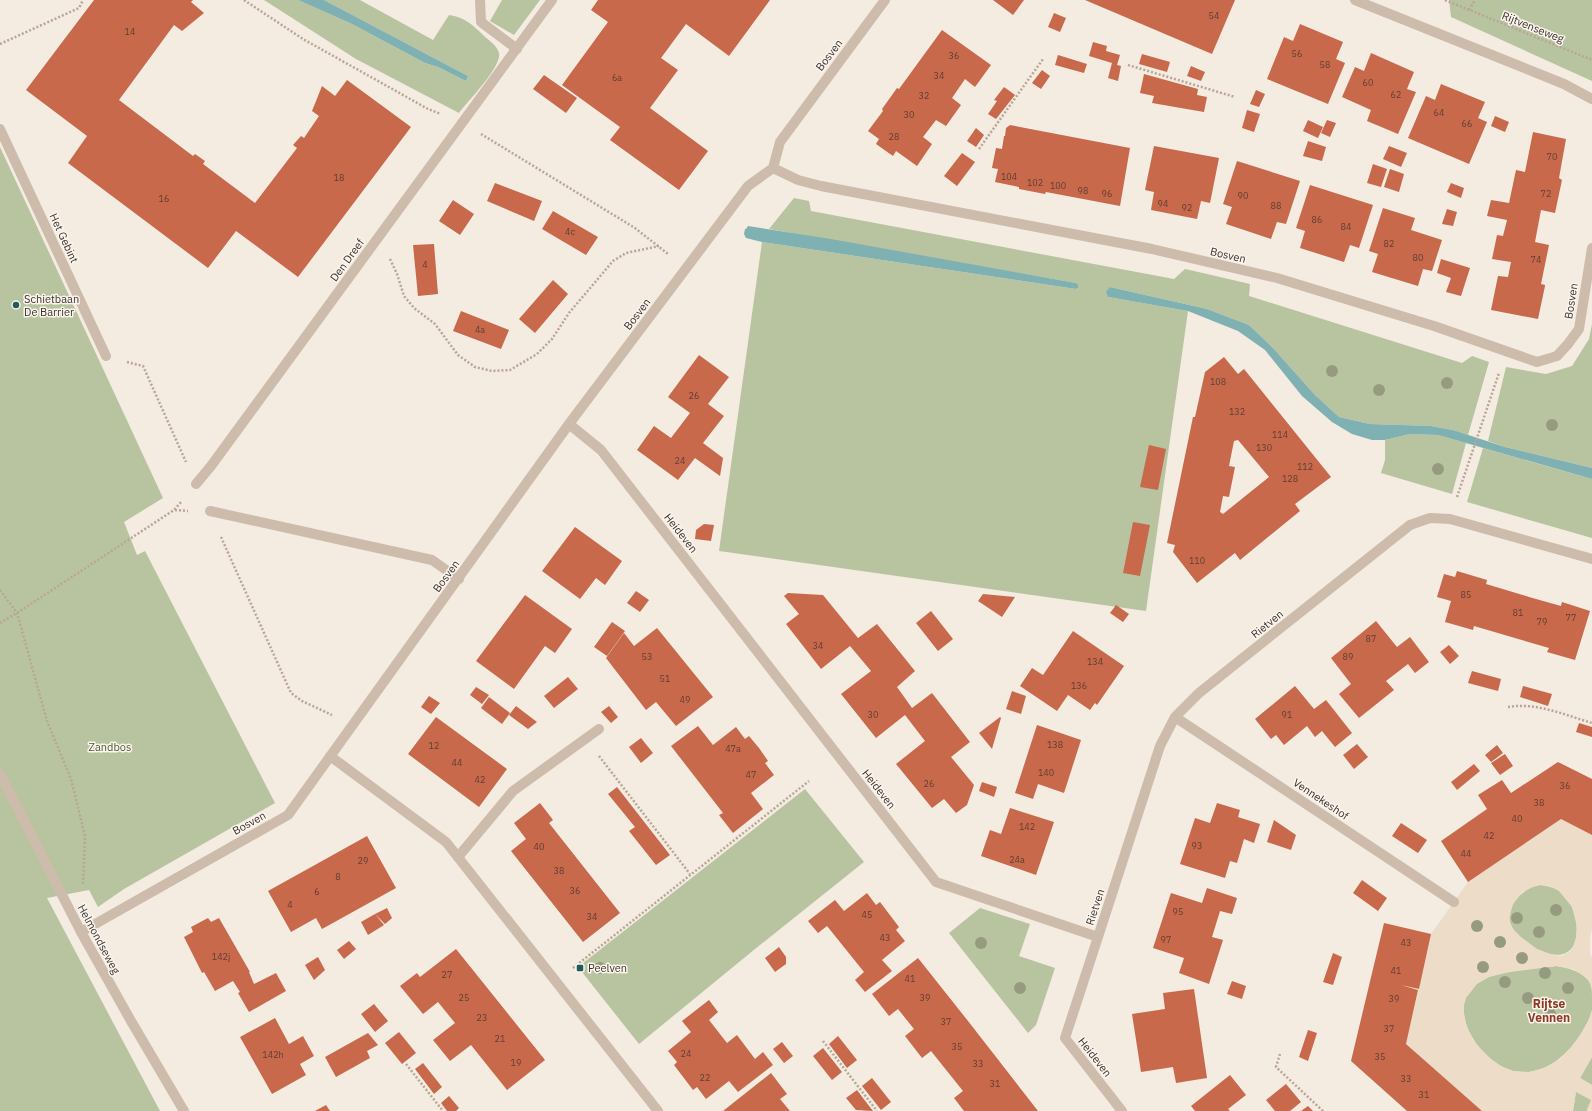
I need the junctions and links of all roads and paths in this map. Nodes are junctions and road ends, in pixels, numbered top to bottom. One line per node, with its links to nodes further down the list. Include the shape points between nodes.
1 (83, 0): 10 (path, via 79,8)
2 (244, 0): 17 (path, via 303,39 428,109)
3 (480, 0): 11 (street, via 481,22)
4 (552, 0): 11 (street, Den Dreef)
5 (886, 0): 20 (street, Bosven, via 780,142)
6 (1355, 0): 16 (street, via 1564,84)
7 (1445, 0): 9 (path, Rijtvenseweg)
8 (1475, 0): 9 (path)
9 (1469, 10): 13 (path, Rijtvenseweg)
10 (0, 44)
11 (517, 49): 17 (street, Den Dreef)
12 (1043, 59): 19 (path)
13 (1592, 60)
14 (1128, 65): 15 (path)
15 (1234, 97)
16 (1592, 99)
17 (462, 122): 21 (street, Den Dreef); 22 (path, via 635,228)
18 (0, 129): 26 (street, Het Gebint)
19 (979, 149)
20 (773, 168): 24 (street, Bosven, via 748,186); 25 (street, Bosven, via 798,180 821,186 1152,250 1277,278)
21 (374, 243): 22 (path, via 390,258 404,296 414,308 435,324 458,355 476,367 492,371 510,370 537,354 552,339 569,313 613,261 626,253); 28 (street, Den Dreef)
22 (659, 246): 24 (path)
23 (1592, 248): 25 (street, Bosven, via 1578,329 1568,344 1557,356 1537,362)
24 (686, 269): 27 (street, Bosven)
25 (1506, 351): 31 (path)
26 (106, 356): 28 (path, via 143,366)
27 (569, 424): 33 (street, Bosven); 51 (street, Heideven, via 601,450 936,882)
28 (196, 484)
29 (174, 510): 35 (path)
30 (210, 511): 33 (street, via 432,560); 40 (path, via 291,693)
31 (1450, 518): 32 (street, Rietven); 38 (street, Rietven, via 1430,518 1410,524 1199,693)
32 (1592, 559)
33 (459, 579): 40 (street, Bosven)
34 (0, 590): 35 (path)
35 (17, 613): 36 (path); 48 (path, via 47,721 71,778 85,836)
36 (0, 623)
37 (1508, 707): 39 (path, via 1520,704)
38 (1175, 717): 49 (street, Vennekeshof); 51 (street, Rietven, via 1160,746)
39 (1592, 722)
40 (352, 725): 43 (street, Bosven)
41 (599, 729): 42 (street)
42 (585, 739): 46 (street, via 513,791); 47 (path)
43 (330, 756): 46 (street, via 446,842); 50 (street, Bosven, via 288,815)
44 (0, 774): 50 (street, Helmondseweg)
45 (809, 781): 47 (path)
46 (458, 857): 52 (street)
47 (690, 874): 52 (path)
48 (83, 892)
49 (1454, 902)
50 (81, 932): 56 (street, Helmondseweg)
51 (1098, 937): 60 (street, Heideven, via 1065,1038)
52 (556, 982): 58 (street)
53 (822, 1041): 59 (path)
54 (1280, 1054): 61 (path, via 1276,1067)
55 (406, 1064): 57 (path)
56 (184, 1111)
57 (443, 1111)
58 (658, 1111)
59 (877, 1111)
60 (1122, 1111)
61 (1323, 1111)

